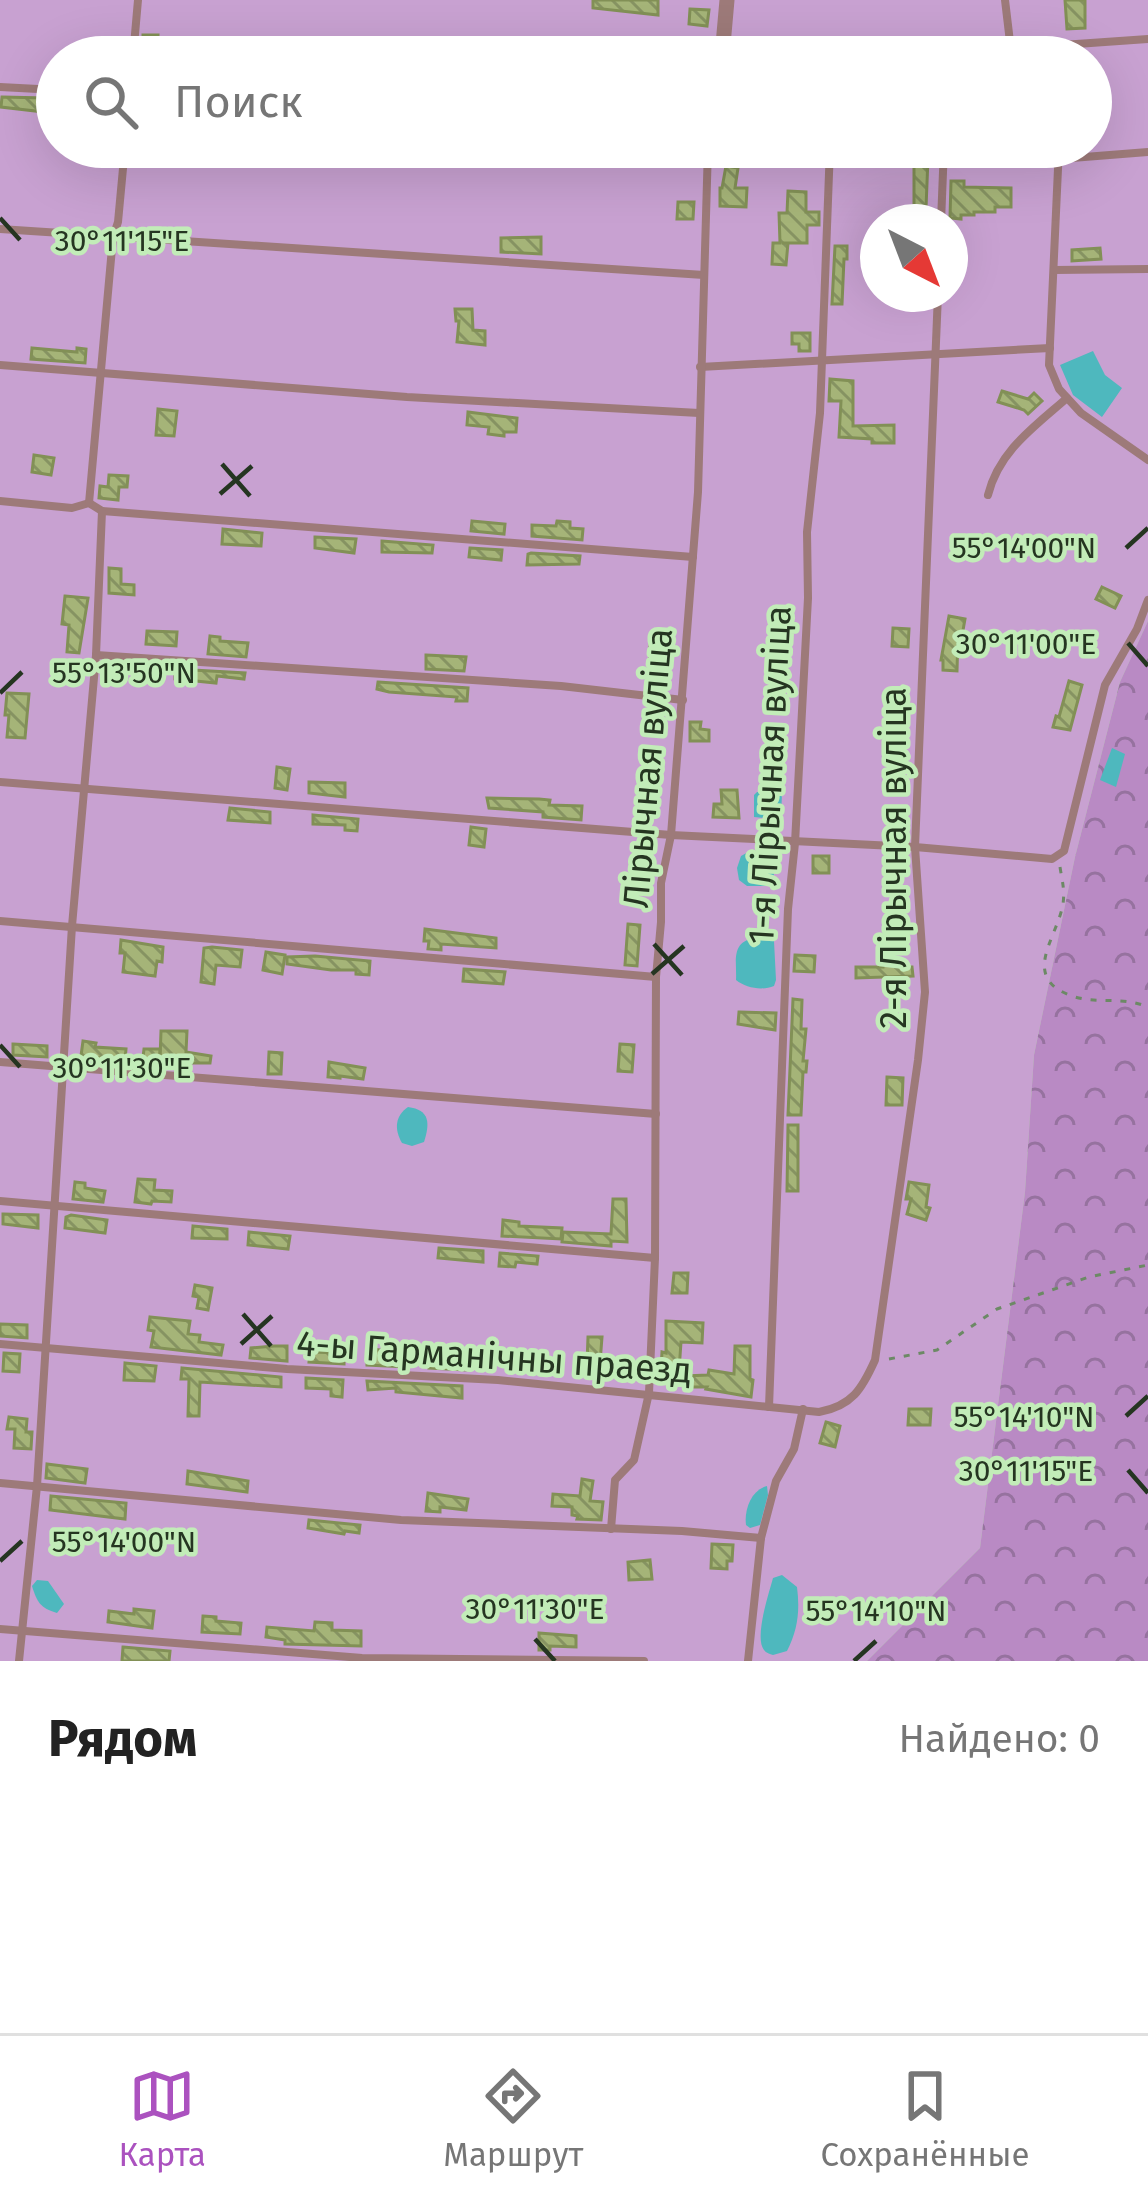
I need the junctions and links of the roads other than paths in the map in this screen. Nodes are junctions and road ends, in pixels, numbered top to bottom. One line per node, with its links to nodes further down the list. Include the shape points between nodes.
1 (138, 0): 4 (lane)
2 (727, 0): 5 (street)
3 (1006, 0): 6 (lane)
4 (135, 36)
5 (723, 36)
6 (1009, 36)
7 (1148, 39): 8 (lane)
8 (1112, 42)
9 (0, 87): 10 (lane)
10 (36, 89)
11 (1148, 152): 12 (lane)
12 (1112, 155)
13 (123, 168): 20 (lane)
14 (707, 168): 23 (lane, Лірычная вуліца)
15 (829, 168): 27 (lane, 1-я Лірычная вуліца)
16 (943, 168): 18 (lane)
17 (1059, 168): 22 (lane)
18 (942, 204)
19 (0, 229): 20 (lane)
20 (112, 237): 23 (lane); 30 (lane)
21 (1148, 269): 22 (lane)
22 (1054, 270): 25 (lane)
23 (704, 275): 29 (lane, Лірычная вуліца)
24 (937, 312): 26 (lane, 2-я Лірычная вуліца)
25 (1051, 347): 26 (lane); 31 (lane, via 1049,365)
26 (935, 354): 27 (lane); 46 (lane, 2-я Лірычная вуліца)
27 (822, 359): 29 (lane); 45 (lane, 1-я Лірычная вуліца)
28 (0, 365): 30 (lane)
29 (700, 367): 32 (lane, Лірычная вуліца)
30 (100, 374): 32 (lane); 36 (lane)
31 (1067, 398): 33 (lane); 34 (lane, via 1008,451)
32 (699, 413): 38 (lane, Лірычная вуліца)
33 (1148, 460)
34 (988, 495)
35 (0, 501): 36 (lane)
36 (89, 503): 37 (lane)
37 (102, 511): 38 (lane); 40 (lane)
38 (693, 557): 41 (lane, Лірычная вуліца)
39 (1148, 600): 46 (lane, via 1106,685 1061,853 1052,859)
40 (96, 655): 41 (lane); 43 (lane)
41 (683, 700): 44 (lane, Лірычная вуліца)
42 (0, 782): 43 (lane)
43 (85, 790): 44 (lane); 48 (lane)
44 (671, 836): 45 (lane); 49 (lane, Лірычная вуліца)
45 (795, 843): 46 (lane); 59 (lane, 1-я Лірычная вуліца)
46 (914, 848): 60 (lane, 2-я Лірычная вуліца, via 925,992 875,1360 862,1389 836,1409)
47 (0, 921): 48 (lane)
48 (72, 926): 49 (lane); 51 (lane)
49 (656, 976): 52 (lane, Лірычная вуліца)
50 (0, 1062): 51 (lane)
51 (65, 1068): 52 (lane); 54 (lane)
52 (656, 1114): 55 (lane, Лірычная вуліца)
53 (0, 1201): 54 (lane)
54 (55, 1206): 55 (lane); 57 (lane)
55 (655, 1258): 58 (lane, Лірычная вуліца)
56 (0, 1344): 57 (lane, 4-ы Гарманічны праезд)
57 (45, 1347): 58 (lane, 4-ы Гарманічны праезд); 62 (lane)
58 (649, 1394): 59 (lane, 4-ы Гарманічны праезд); 63 (lane, Лірычная вуліца, via 634,1460 615,1480)
59 (770, 1406): 60 (lane, 2-я Лірычная вуліца)
60 (803, 1409): 64 (lane)
61 (0, 1483): 62 (lane)
62 (37, 1486): 63 (lane, via 401,1520); 66 (lane)
63 (611, 1529): 64 (lane)
64 (761, 1538): 69 (lane)
65 (0, 1629): 66 (lane)
66 (22, 1630): 67 (lane); 68 (lane, via 362,1658)
67 (20, 1661)
68 (644, 1661)
69 (748, 1661)

